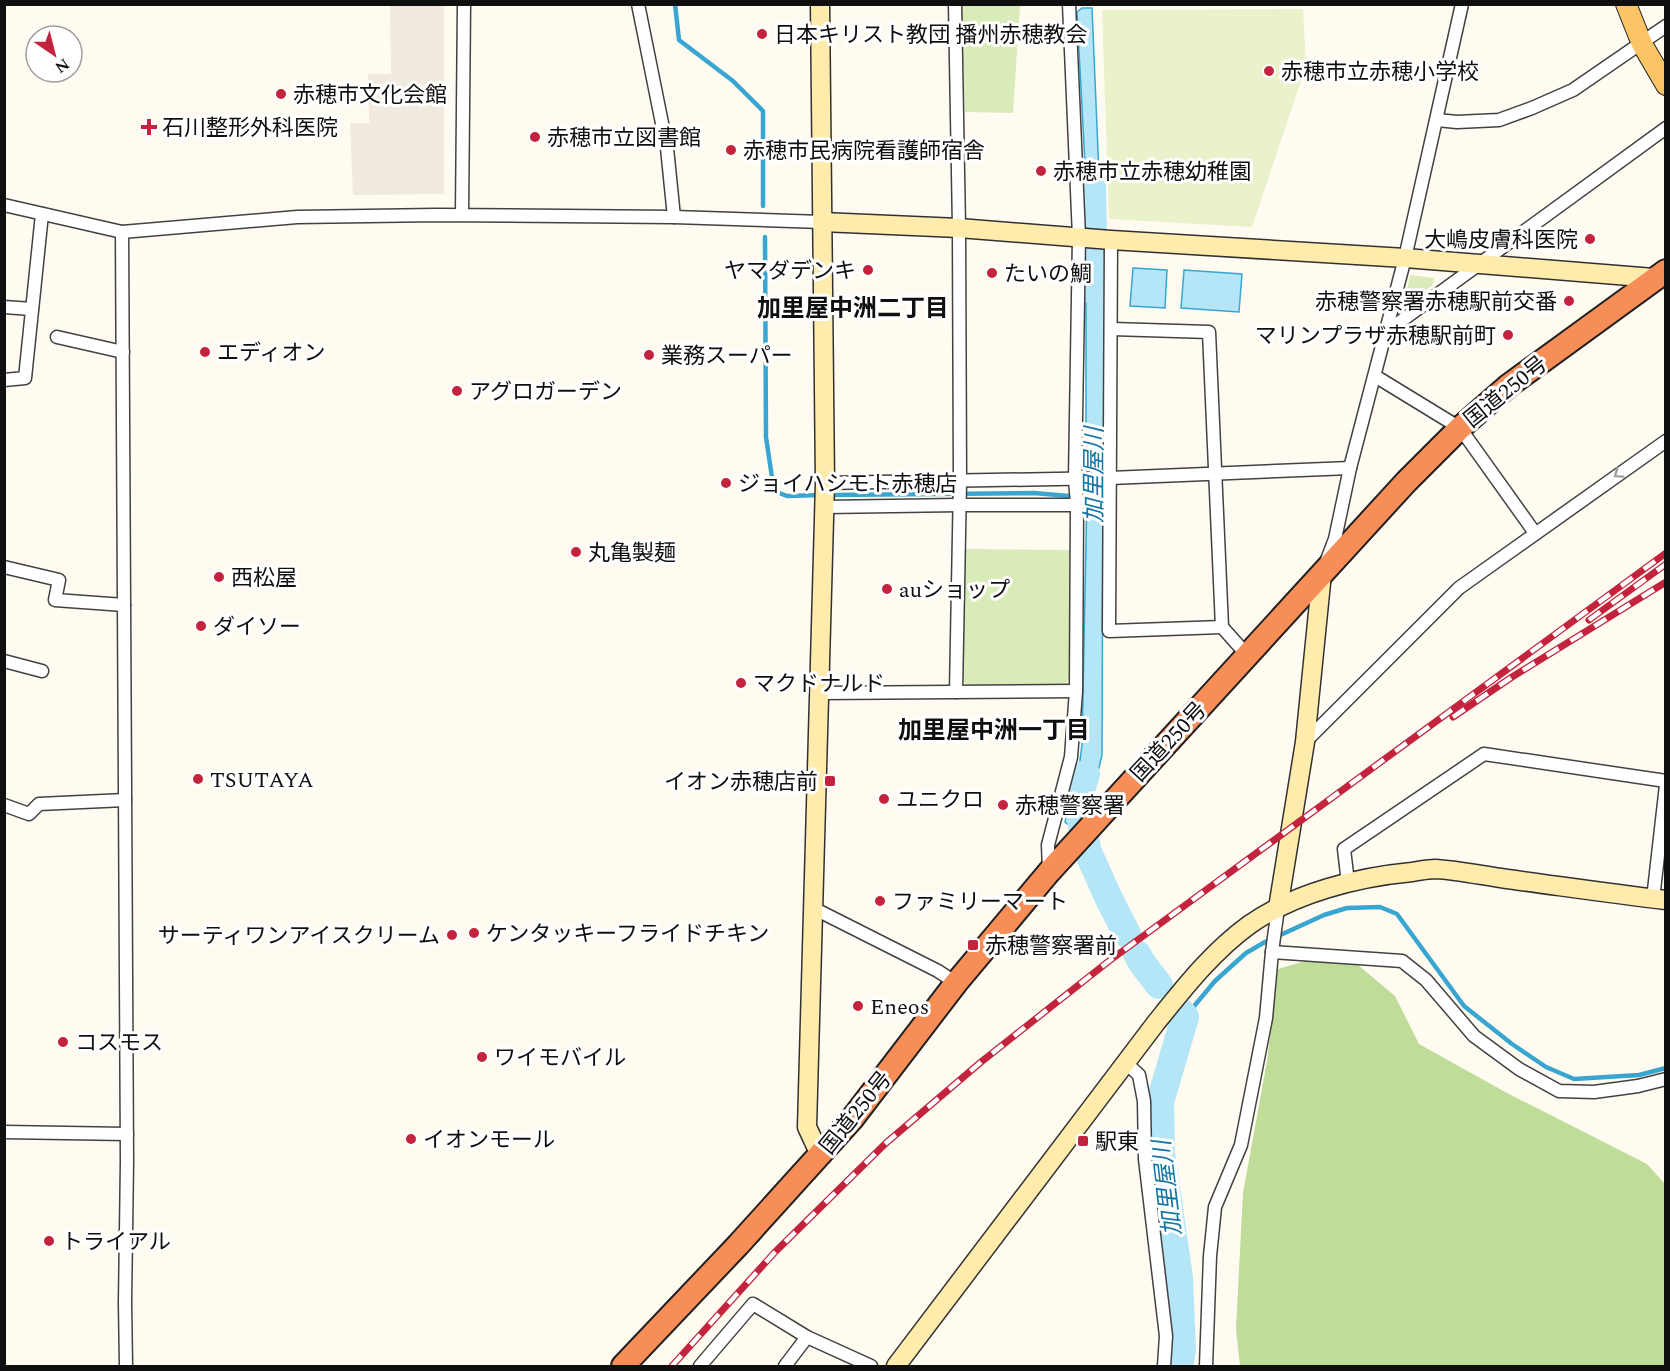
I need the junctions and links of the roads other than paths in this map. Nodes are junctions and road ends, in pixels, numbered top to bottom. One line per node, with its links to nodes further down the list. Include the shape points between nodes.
1 (464, 4): 15 (street)
2 (638, 4): 16 (street, via 667,148)
3 (820, 4): 17 (street)
4 (955, 4): 18 (street)
5 (1069, 4): 20 (street)
6 (1462, 4): 11 (street)
7 (1626, 4): 9 (main road)
8 (1665, 26): 9 (street)
9 (1642, 44): 10 (main road); 11 (street, via 1573,90 1532,108 1499,120)
10 (1665, 85)
11 (1437, 120): 22 (street)
12 (1665, 128): 23 (street)
13 (4, 206): 14 (street)
14 (42, 214): 19 (street); 26 (street)
15 (462, 214): 16 (street); 19 (street, via 297,217)
16 (674, 217): 17 (street)
17 (822, 222): 18 (street); 40 (street)
18 (959, 228): 20 (street); 38 (street)
19 (122, 232): 30 (street)
20 (1082, 237): 21 (street); 39 (street)
21 (1108, 240): 22 (street); 27 (street)
22 (1405, 258): 23 (street); 28 (street)
23 (1482, 264): 24 (street); 28 (street)
24 (1660, 274): 33 (highway, 国道250号, via 1508,386)
25 (4, 307): 26 (street)
26 (32, 309): 32 (street, via 25,378)
27 (1112, 329): 36 (street, via 1209,332); 37 (street)
28 (1386, 332): 31 (street)
29 (57, 337): 30 (street)
30 (123, 352): 46 (street)
31 (1375, 376): 33 (street); 35 (street)
32 (4, 380)
33 (1460, 428): 43 (street); 45 (highway, 国道250号)
34 (1665, 441): 43 (street, one-way to 43)
35 (1350, 468): 36 (street); 45 (street, via 1335,539)
36 (1215, 474): 37 (street); 47 (street)
37 (1108, 478): 39 (street); 47 (street, via 1109,631)
38 (960, 481): 39 (street); 40 (street); 42 (street)
39 (1078, 481): 41 (street)
40 (825, 496): 42 (street); 53 (street)
41 (1077, 503): 42 (street); 51 (street)
42 (959, 505): 52 (street)
43 (1535, 533): 54 (street, via 1459,588)
44 (4, 567): 46 (street, via 59,580 55,600)
45 (1322, 573): 48 (highway, 国道250号); 54 (street)
46 (124, 604): 56 (street)
47 (1222, 627): 48 (street)
48 (1247, 655): 58 (highway, 国道250号)
49 (4, 661): 50 (street)
50 (42, 671)
51 (1076, 691): 52 (street); 58 (street, via 1071,757 1048,845)
52 (957, 692): 53 (street)
53 (820, 693): 61 (street)
54 (1305, 742): 62 (street)
55 (1665, 783): 59 (street, via 1484,754 1344,849); 60 (street)
56 (125, 800): 57 (street, via 39,804 29,814); 68 (street)
57 (4, 805)
58 (1049, 872): 64 (highway, 国道250号)
59 (1348, 883): 60 (street, via 1435,869); 62 (street)
60 (1659, 900)
61 (813, 908): 64 (street); 69 (street, via 807,1127)
62 (1278, 908): 63 (street); 65 (street, via 1248,926 1200,969)
63 (1272, 952): 66 (street, via 1402,961 1426,980 1474,1036 1519,1069 1559,1091 1594,1092); 78 (street, via 1266,1018 1242,1146 1215,1207)
64 (956, 983): 69 (highway, 国道250号)
65 (1126, 1063): 76 (street); 77 (street, via 1139,1075 1144,1101 1145,1159 1166,1336)
66 (1665, 1079)
67 (4, 1132): 68 (street)
68 (127, 1134): 71 (street)
69 (820, 1155): 72 (highway, 国道250号)
70 (807, 1337): 73 (street, via 753,1304); 74 (street); 75 (street)
71 (126, 1366)
72 (623, 1366)
73 (700, 1366)
74 (785, 1366)
75 (871, 1366)
76 (896, 1366)
77 (1164, 1366)
78 (1206, 1366)

